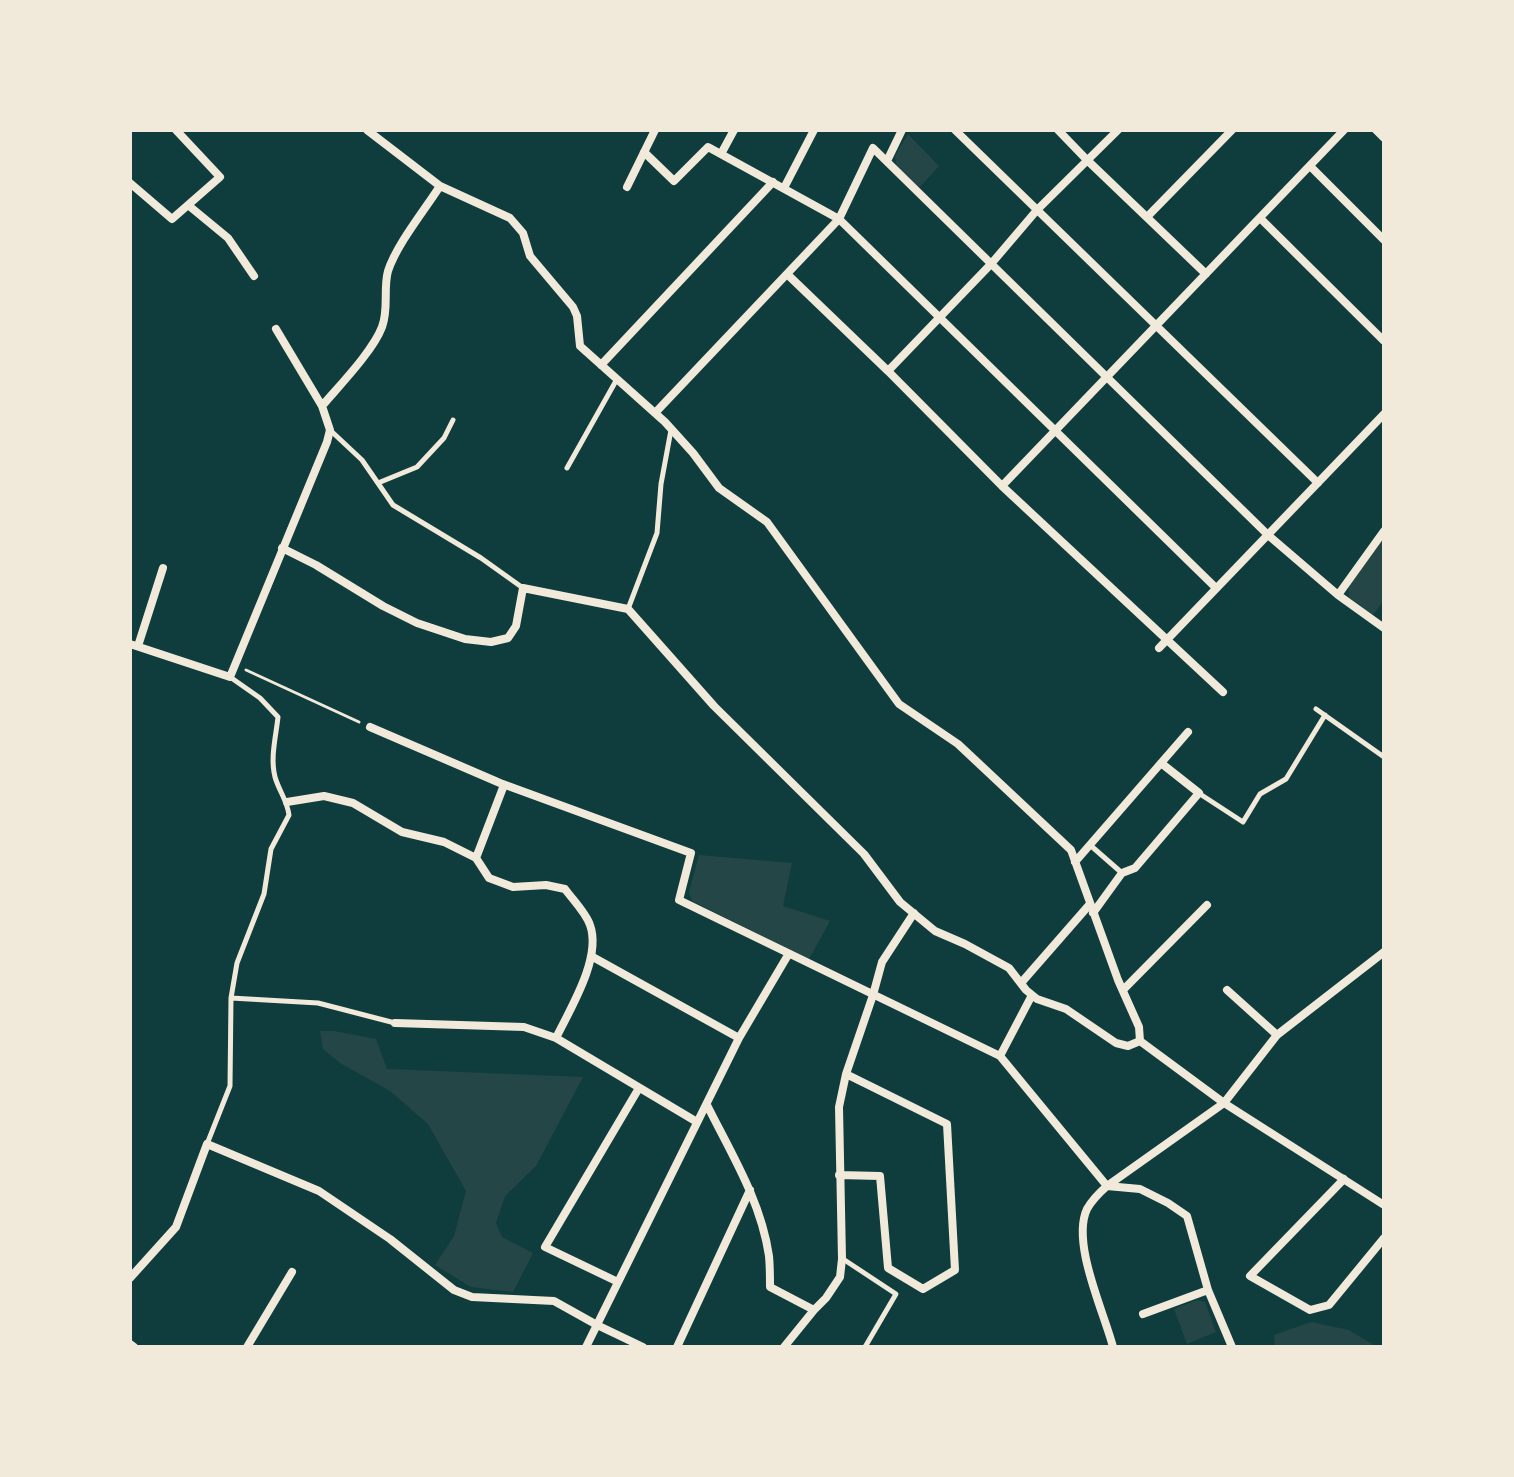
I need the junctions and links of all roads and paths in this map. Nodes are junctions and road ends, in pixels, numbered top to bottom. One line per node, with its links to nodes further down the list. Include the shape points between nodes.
1 (176, 130): 24 (street, via 220,177)
2 (367, 130): 21 (street)
3 (655, 130): 14 (street)
4 (734, 130): 15 (street)
5 (814, 130): 23 (street)
6 (902, 130): 17 (street)
7 (955, 130): 25 (street)
8 (1058, 130): 16 (street)
9 (1118, 130): 16 (street)
10 (1232, 130): 26 (street)
11 (1344, 130): 18 (street)
12 (1376, 130): 13 (street)
13 (1384, 138)
14 (644, 152): 15 (street, via 674,181 708,147); 22 (street)
15 (721, 154): 19 (street)
16 (1086, 159): 25 (street); 26 (street)
17 (887, 161): 28 (street, via 873,148); 30 (street)
18 (1310, 166): 27 (street); 29 (street)
19 (773, 182): 23 (street); 38 (street)
20 (130, 183): 24 (street, via 172,219)
21 (440, 186): 38 (street, via 510,218 523,233 530,256 573,307 580,346); 42 (street, via 394,257 382,328)
22 (627, 187)
23 (784, 188): 28 (street)
24 (188, 205): 33 (street, via 228,238)
25 (1037, 210): 30 (street); 35 (street)
26 (1147, 217): 32 (street)
27 (1260, 218): 32 (street); 37 (street)
28 (839, 219): 31 (street); 34 (street)
29 (1384, 240)
30 (991, 264): 34 (street); 40 (street)
31 (787, 274): 39 (street); 43 (street)
32 (1206, 274): 35 (street)
33 (254, 276)
34 (940, 317): 39 (street); 48 (street)
35 (1156, 326): 40 (street); 51 (street)
36 (276, 329): 42 (street)
37 (1384, 341)
38 (601, 365): 41 (street)
39 (888, 371): 52 (street)
40 (1107, 377): 48 (street); 54 (street)
41 (617, 379): 43 (street); 49 (lane)
42 (322, 406): 47 (street)
43 (655, 413): 46 (street)
44 (1384, 414): 51 (street)
45 (453, 420): 50 (lane, via 417,467)
46 (671, 429): 60 (lane, via 657,533); 78 (street, via 719,488 767,522 899,704 958,744 1071,850)
47 (330, 430): 50 (lane); 55 (street)
48 (1056, 431): 52 (street); 58 (street)
49 (567, 468)
50 (378, 483): 57 (lane, via 393,505)
51 (1318, 483): 54 (street)
52 (1002, 486): 62 (street)
53 (1384, 531): 59 (street)
54 (1268, 535): 58 (street); 59 (street)
55 (282, 548): 57 (street, via 417,623 465,639 508,638 516,626); 64 (street)
56 (163, 568): 63 (street)
57 (523, 588): 60 (street)
58 (1216, 588): 62 (street)
59 (1338, 595): 61 (street)
60 (628, 609): 82 (street, via 714,706 864,854)
61 (1384, 628)
62 (1162, 644): 66 (street)
63 (134, 645): 65 (street)
64 (235, 665): 65 (street); 69 (path)
65 (230, 677): 75 (lane, via 278,717 273,761)
66 (1223, 692)
67 (1316, 709): 68 (lane)
68 (1325, 715): 71 (lane); 74 (lane, via 1286,779 1260,794 1243,822)
69 (370, 727): 73 (street)
70 (1188, 732): 72 (street)
71 (1384, 757)
72 (1161, 763): 74 (street); 76 (street)
73 (504, 785): 77 (street); 84 (street, via 691,853 679,900)
74 (1199, 793): 79 (street, via 1135,868)
75 (287, 802): 77 (street, via 324,796 353,803 402,832 444,842); 91 (lane, via 289,815 271,849 264,894 237,963)
76 (1090, 845): 78 (street); 79 (lane)
77 (476, 858): 85 (street, via 489,878 513,887 565,889 590,926)
78 (1075, 862): 81 (street)
79 (1122, 873): 81 (street)
80 (1207, 905): 87 (street)
81 (1091, 909): 86 (street); 87 (street)
82 (914, 913): 86 (street, via 935,931 1009,968); 89 (street, via 882,962)
83 (1384, 952): 93 (street)
84 (788, 955): 89 (street); 95 (street)
85 (591, 956): 94 (street); 95 (street)
86 (1021, 983): 90 (street)
87 (1123, 990): 96 (street)
88 (1227, 990): 93 (street)
89 (873, 995): 97 (street); 98 (street)
90 (1032, 995): 96 (street, via 1066,1009 1116,1043); 97 (street)
91 (231, 998): 92 (lane, via 318,1003); 103 (lane, via 230,1086)
92 (395, 1023): 94 (street, via 524,1027)
93 (1277, 1035): 100 (street)
94 (556, 1038): 99 (street)
95 (739, 1038): 101 (street)
96 (1140, 1041): 100 (street)
97 (1000, 1056): 106 (street)
98 (846, 1074): 104 (street, via 839,1107); 104 (street, via 947,1124 955,1270 923,1289 888,1268 880,1176)
99 (639, 1088): 102 (street); 113 (street, via 545,1247)
100 (1224, 1103): 105 (street); 106 (street)
101 (707, 1105): 102 (street); 107 (street)
102 (697, 1122): 113 (street)
103 (207, 1144): 112 (street, via 176,1227); 117 (street, via 319,1191 454,1290 472,1297 554,1301)
104 (839, 1175): 110 (street)
105 (1344, 1179): 108 (street); 109 (street, via 1250,1276 1310,1310 1329,1305)
106 (1107, 1186): 114 (street, via 1140,1189 1187,1216); 124 (street, via 1086,1212 1082,1229 1087,1267)
107 (750, 1190): 115 (street, via 761,1218 770,1287); 121 (street)
108 (1384, 1205)
109 (1384, 1238)
110 (842, 1259): 115 (street, via 840,1277); 123 (lane, via 896,1294)
111 (292, 1272): 118 (street)
112 (130, 1278)
113 (618, 1282): 117 (street)
114 (1208, 1290): 116 (street); 125 (street)
115 (814, 1310): 122 (street)
116 (1143, 1314)
117 (597, 1325): 119 (street); 120 (street)
118 (247, 1347)
119 (586, 1347)
120 (643, 1347)
121 (677, 1347)
122 (784, 1347)
123 (865, 1347)
124 (1113, 1347)
125 (1232, 1347)

